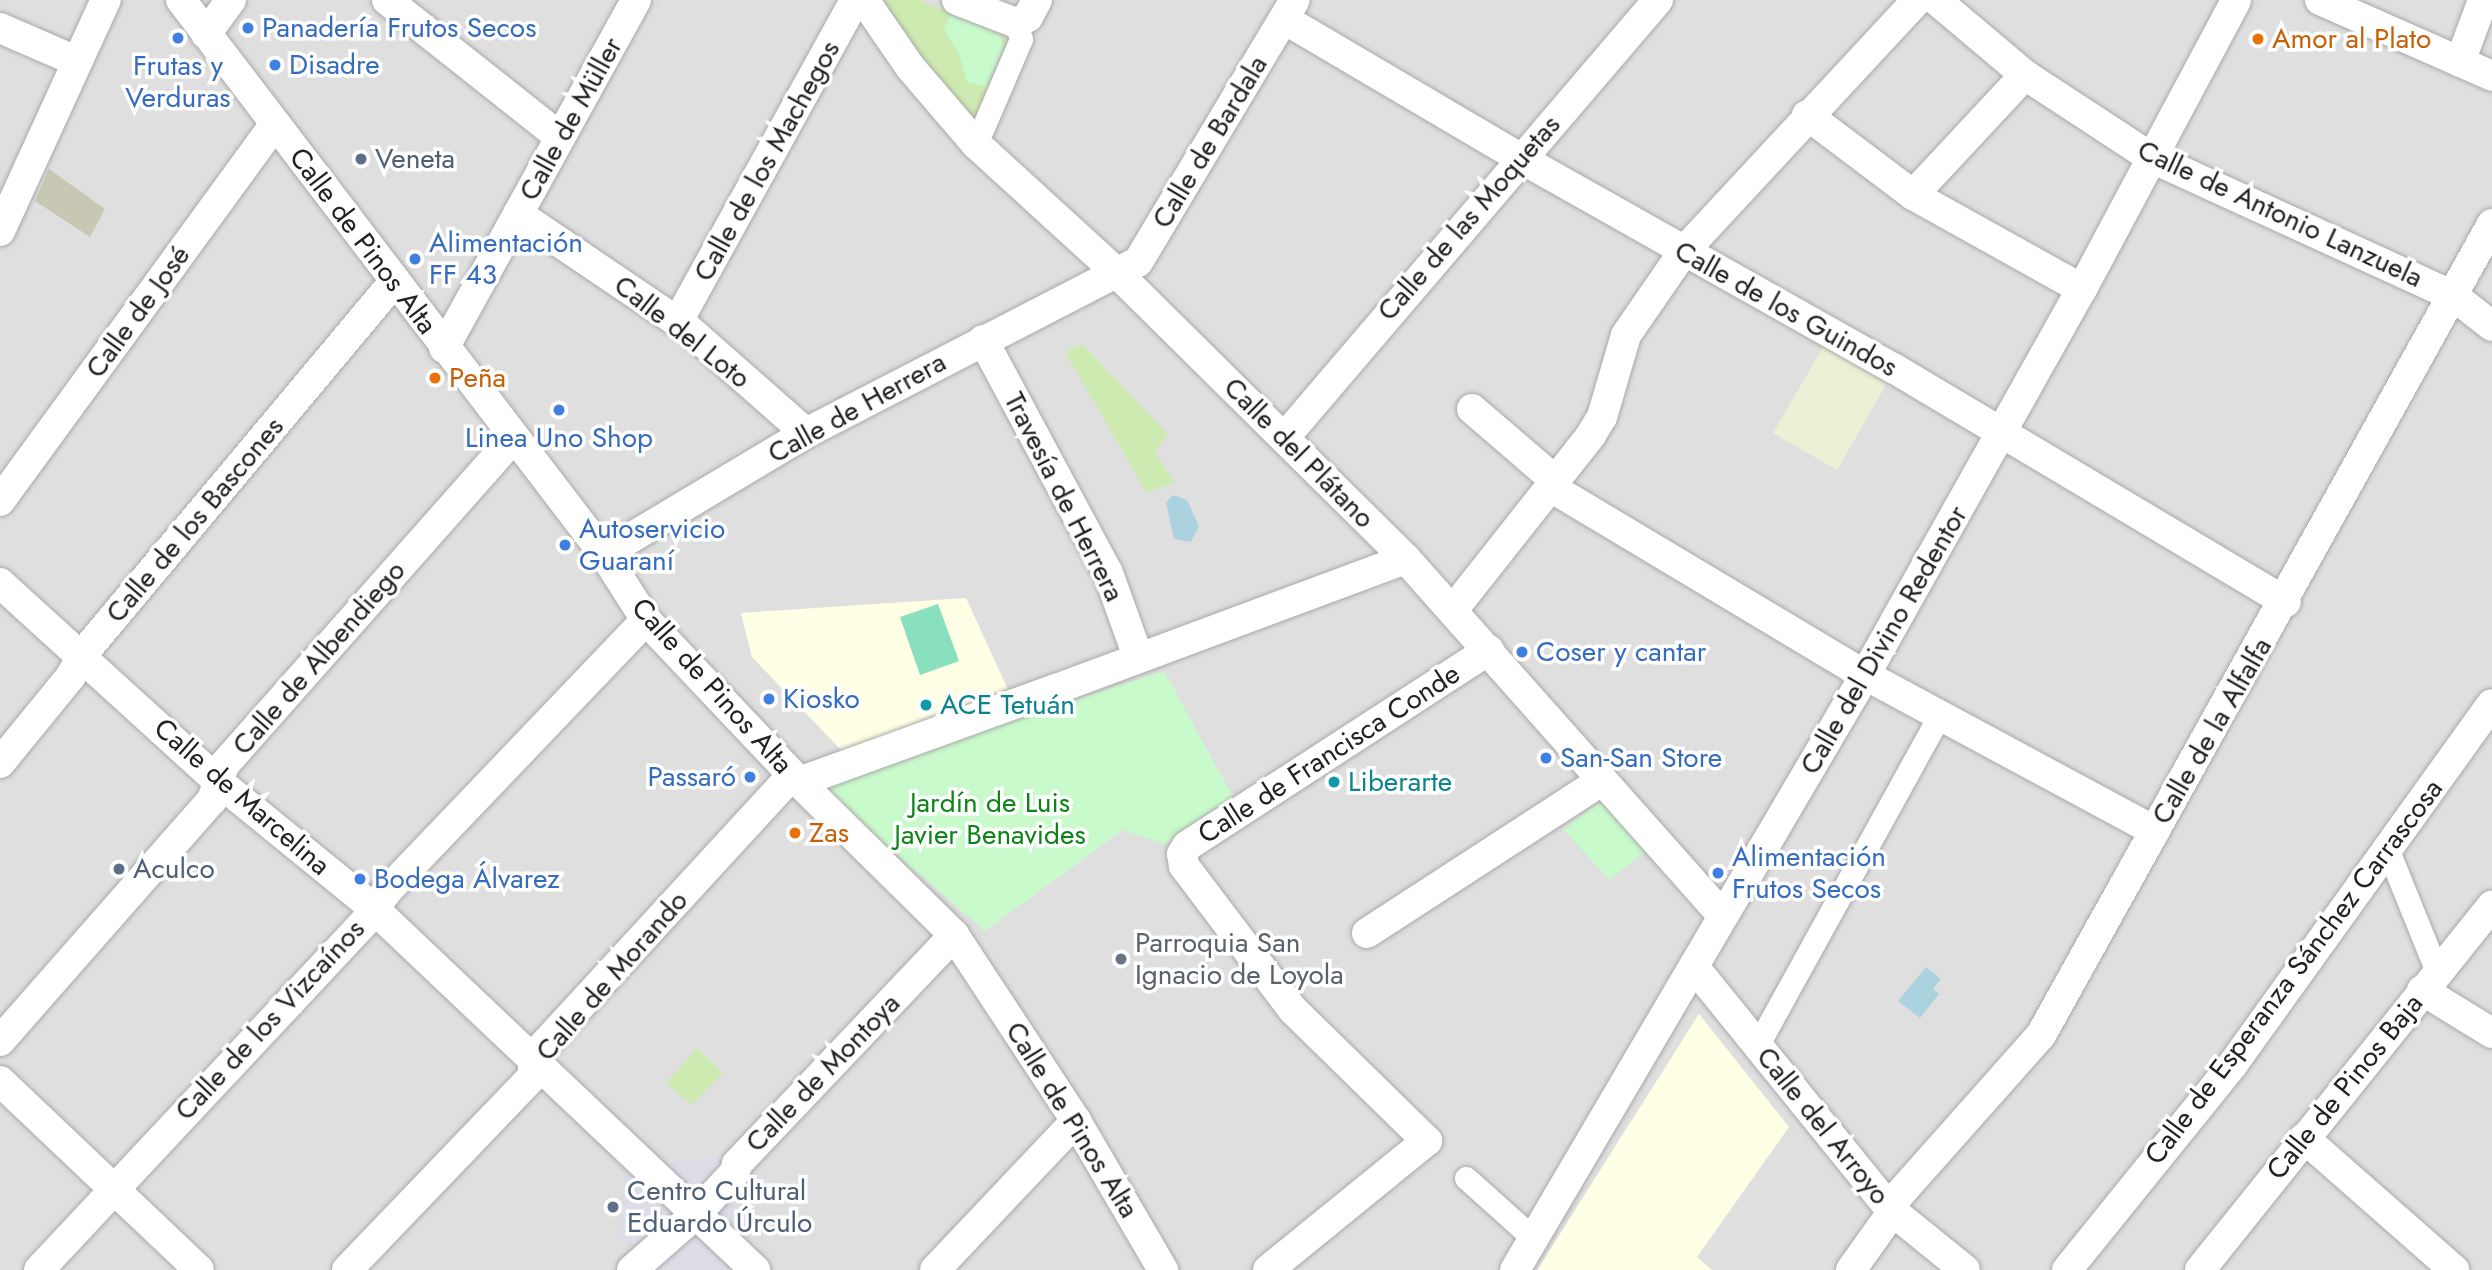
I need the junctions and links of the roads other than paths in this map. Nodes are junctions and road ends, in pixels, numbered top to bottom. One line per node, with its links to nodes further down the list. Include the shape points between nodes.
1 (106, 0): 20 (street)
2 (181, 0): 19 (street, Calle de Pinos Alta)
3 (231, 0): 19 (street)
4 (387, 0): 27 (street)
5 (636, 0): 27 (street, Calle de Müller)
6 (855, 0): 39 (street, Calle de los Machegos)
7 (864, 0): 35 (street, Calle del Plátano, via 910,67 976,145)
8 (957, 0): 17 (street)
9 (1037, 0): 17 (street, via 1028,17)
10 (1658, 0): 28 (street, Calle de las Moquetas)
11 (1917, 0): 24 (street)
12 (1936, 0): 22 (street, Calle de Antonio Lanzuela)
13 (2236, 0): 29 (street, Calle del Divino Redentor)
14 (2320, 0): 21 (street)
15 (2483, 0): 21 (street)
16 (1289, 10): 28 (street, Calle de los Guindos); 35 (street, Calle de Bardala, via 1138,262)
17 (1016, 23): 26 (street, via 1021,39)
18 (0, 28): 20 (street)
19 (206, 34): 25 (street, Calle de Pinos Alta)
20 (76, 61): 33 (street)
21 (2460, 62): 23 (street)
22 (2025, 75): 29 (street, Calle de Antonio Lanzuela); 30 (street)
23 (2492, 76)
24 (1807, 115): 30 (street); 34 (street)
25 (275, 124): 36 (street, Calle de Pinos Alta); 49 (street, Calle de José)
26 (982, 131)
27 (560, 138): 31 (street, Calle de Müller)
28 (1520, 159): 34 (street, Calle de los Guindos); 46 (street, Calle de las Moquetas)
29 (2152, 159): 37 (street, Calle del Divino Redentor); 38 (street, Calle de Antonio Lanzuela)
30 (1913, 195): 37 (street)
31 (518, 214): 39 (street, Calle del Loto); 42 (street, Calle de Müller)
32 (2492, 224): 38 (street, Calle de la Alfalfa)
33 (0, 231)
34 (1684, 251): 45 (street, Calle de los Guindos); 48 (street, via 1626,335 1602,417)
35 (1114, 270): 41 (street, Calle de Herrera); 46 (street, Calle del Plátano)
36 (395, 281): 42 (street, Calle de Pinos Alta); 57 (street, Calle de los Bascones)
37 (2082, 289): 45 (street, Calle del Divino Redentor)
38 (2455, 296): 40 (street, Calle de Antonio Lanzuela); 53 (street, Calle de la Alfalfa)
39 (678, 321): 44 (street, Calle del Loto)
40 (2492, 326)
41 (983, 340): 44 (street, Calle de Herrera); 58 (street, Travesía de Herrera, via 1108,573)
42 (444, 348): 47 (street, Calle de Pinos Alta)
43 (1472, 409): 48 (street, via 1550,476)
44 (806, 433): 50 (street, Calle de Herrera)
45 (2001, 434): 53 (street, Calle de los Guindos); 59 (street, Calle del Divino Redentor)
46 (1284, 438): 51 (street, Calle del Plátano)
47 (512, 439): 50 (street, Calle de Pinos Alta); 64 (street, Calle de Albendiego, via 224,765)
48 (1552, 488): 54 (street); 59 (street)
49 (0, 501)
50 (604, 554): 55 (street, Calle de Pinos Alta)
51 (1406, 559): 54 (street, Calle del Plátano); 58 (street, Calle de Morando)
52 (0, 583): 57 (street, Calle de Marcelina)
53 (2286, 601): 66 (street, Calle de la Alfalfa)
54 (1453, 610): 56 (street, Calle del Plátano)
55 (646, 620): 65 (street, Calle de Pinos Alta); 68 (street, Calle de los Vizcaínos)
56 (1489, 650): 63 (street, Calle del Plátano); 95 (street, Calle de Francisca Conde, via 1187,846 1182,854 1184,866 1293,1010 1427,1141)
57 (82, 655): 62 (street, Calle de los Bascones, via 65,685); 64 (street, Calle de Marcelina)
58 (1138, 657): 65 (street, Calle de Morando)
59 (1865, 675): 61 (street); 70 (street, Calle del Divino Redentor)
60 (2492, 704): 67 (street, Calle de Esperanza Sánchez Carrascosa)
61 (1940, 715): 66 (street); 77 (street)
62 (0, 763)
63 (1601, 781): 70 (street, Calle del Plátano); 71 (street)
64 (219, 782): 68 (street, Calle de Marcelina); 76 (street, Calle de Albendiego, via 212,800)
65 (799, 782): 72 (street, Calle de Pinos Alta); 78 (street, Calle de Morando, via 786,782)
66 (2155, 831): 84 (street, Calle de la Alfalfa, via 2041,1035 1898,1196)
67 (2387, 848): 74 (street); 99 (street, Calle de Esperanza Sánchez Carrascosa, via 2233,1064)
68 (372, 906): 78 (street, Calle de Marcelina); 83 (street, Calle de los Vizcaínos, via 366,920)
69 (2492, 906): 74 (street, Calle de Pinos Baja)
70 (1723, 916): 73 (street, Calle del Divino Redentor)
71 (1367, 933)
72 (954, 934): 80 (street, Calle de Pinos Alta); 85 (street, Calle de Montoya, via 737,1164)
73 (1695, 968): 77 (street, Calle del Arroyo); 86 (street, Calle del Divino Redentor)
74 (2429, 981): 75 (street); 81 (street, Calle de Pinos Baja)
75 (2492, 1033)
76 (0, 1041)
77 (1757, 1045): 84 (street, Calle del Arroyo)
78 (533, 1057): 85 (street, Calle de Marcelina, via 638,1161); 90 (street, Calle de Morando, via 533,1076)
79 (0, 1081): 83 (street)
80 (1076, 1121): 93 (street); 94 (street, Calle de Pinos Alta)
81 (2304, 1138): 87 (street); 100 (street, Calle de Pinos Baja)
82 (1466, 1178): 86 (street)
83 (113, 1188): 88 (street, Calle de los Vizcaínos); 89 (street)
84 (1891, 1210): 97 (street, Calle de la Alfalfa); 98 (street, Calle del Arroyo)
85 (698, 1212): 91 (street, Calle de Montoya); 92 (street, Calle de Marcelina)
86 (1534, 1239): 96 (street, Calle del Divino Redentor)
87 (2442, 1266)
88 (39, 1270)
89 (199, 1270)
90 (346, 1270)
91 (632, 1270)
92 (755, 1270)
93 (936, 1270)
94 (1163, 1270)
95 (1268, 1270)
96 (1516, 1270)
97 (1851, 1270)
98 (1965, 1270)
99 (2067, 1270)
100 (2200, 1270)

